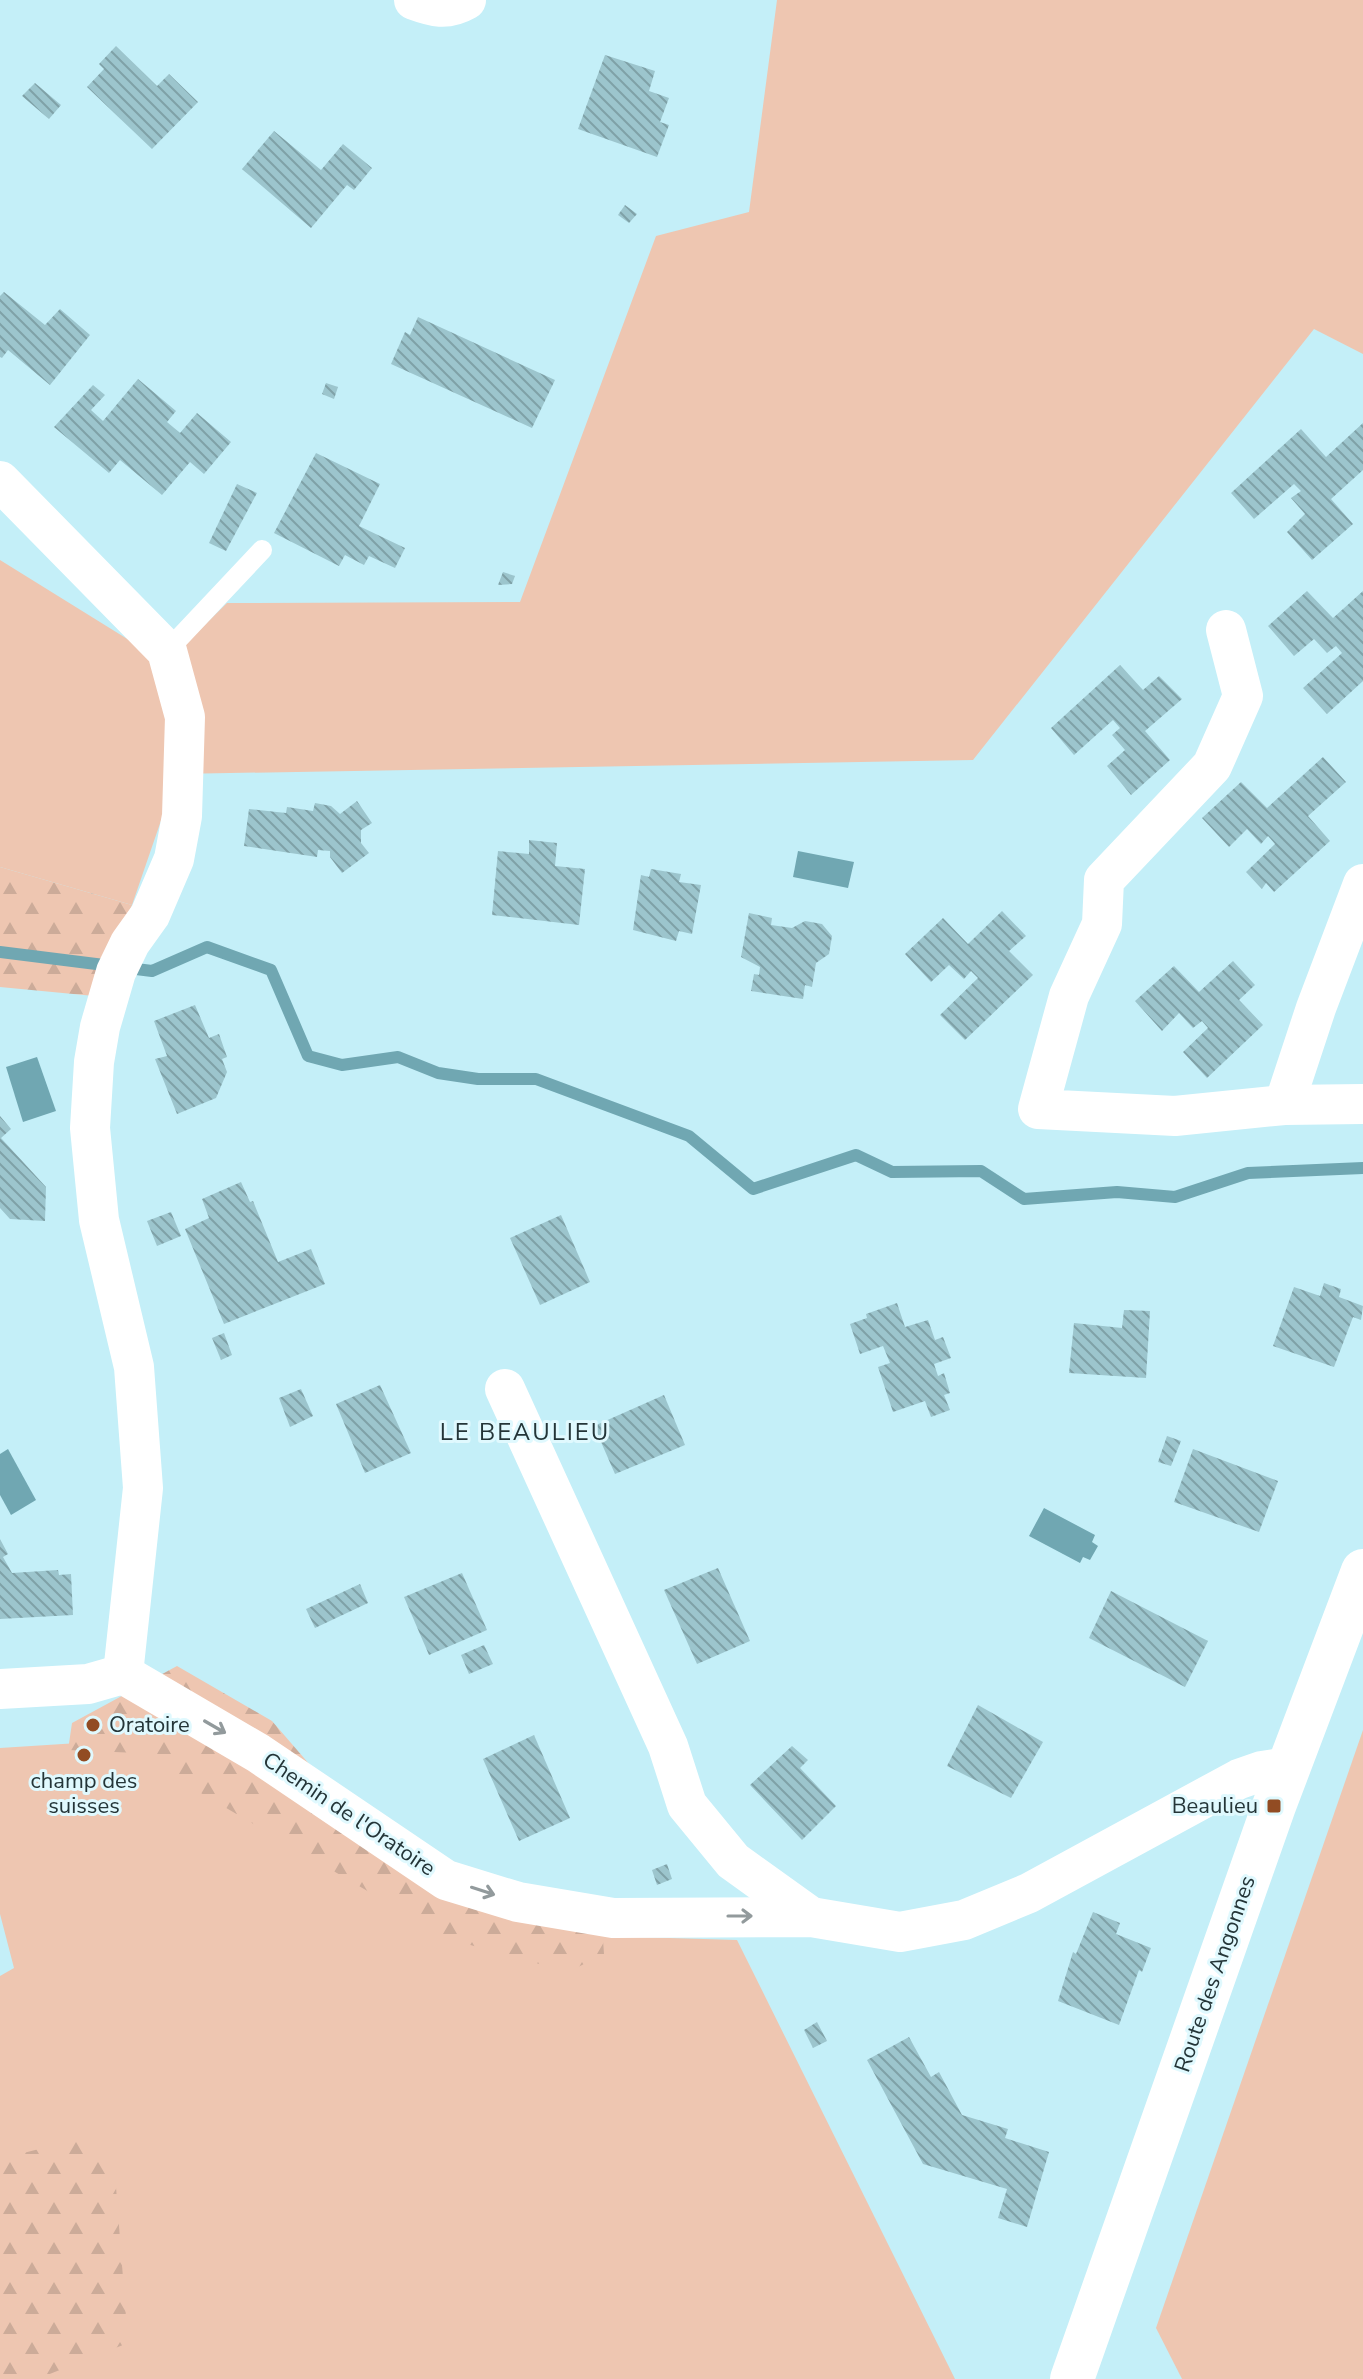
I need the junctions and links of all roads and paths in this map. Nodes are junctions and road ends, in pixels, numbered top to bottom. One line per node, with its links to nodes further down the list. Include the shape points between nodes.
1 (414, 0): 2 (street, via 438,8)
2 (466, 0)
3 (0, 481): 6 (street)
4 (262, 550): 6 (lane)
5 (1226, 630): 9 (street, via 1243,696 1212,766 1104,880 1102,924 1069,996 1038,1109 1175,1116)
6 (167, 651): 12 (street, via 185,717 182,816 174,859 150,915 123,958 100,1027 90,1128 99,1220 134,1367 143,1488)
7 (1363, 884): 9 (street)
8 (1363, 1104): 9 (street)
9 (1284, 1105)
10 (505, 1389): 15 (street, Chemin de l'Oratoire, via 668,1746 687,1805 733,1861)
11 (1363, 1571): 14 (street, Route des Angonnes)
12 (123, 1674): 13 (street, via 88,1684); 15 (street, Chemin de l'Oratoire, one-way to 15, via 258,1753 446,1880 518,1902 613,1918)
13 (0, 1689)
14 (1289, 1767): 15 (street, Chemin de l'Oratoire, via 1239,1779 1029,1893 964,1920 900,1932); 16 (street, Route des Angonnes)
15 (811, 1917)
16 (1072, 2379)

